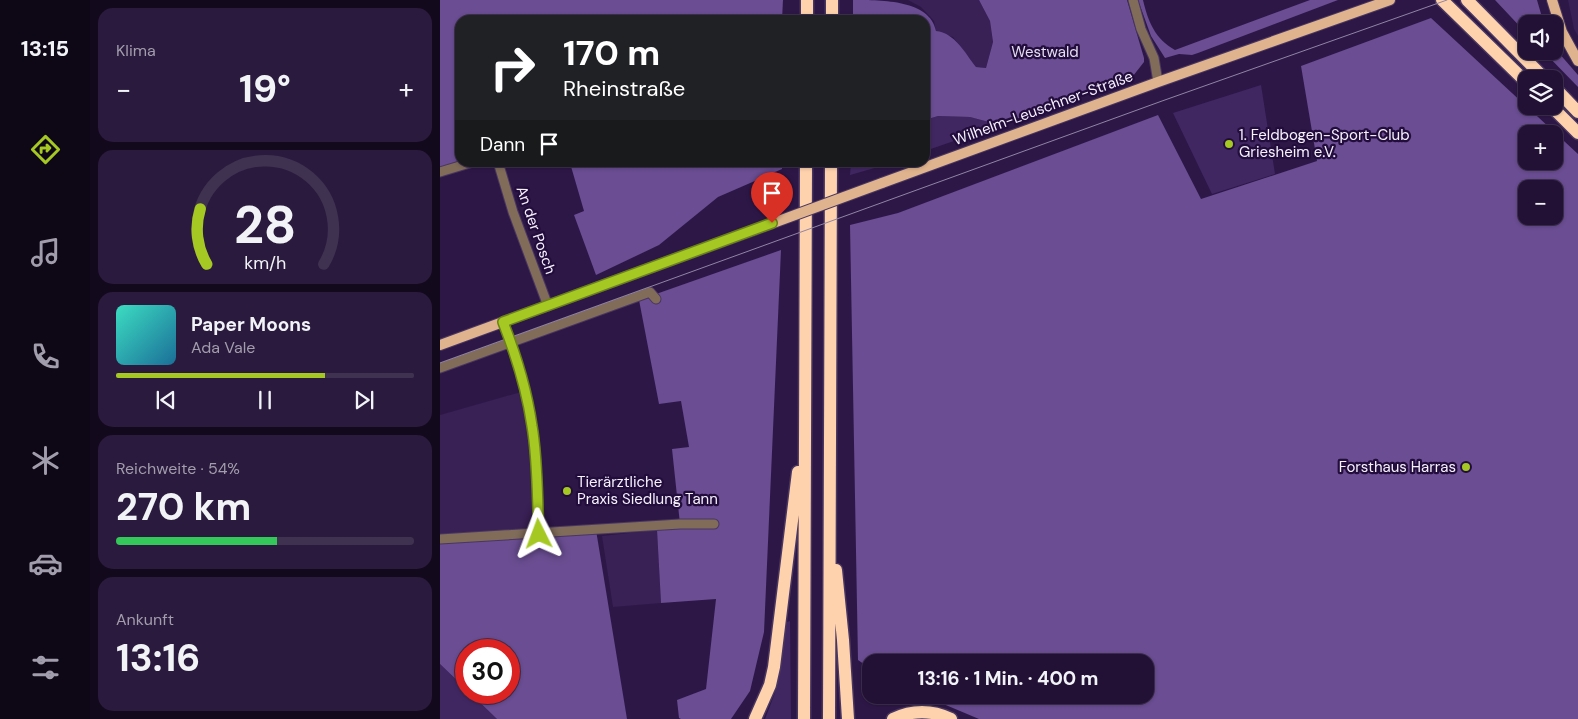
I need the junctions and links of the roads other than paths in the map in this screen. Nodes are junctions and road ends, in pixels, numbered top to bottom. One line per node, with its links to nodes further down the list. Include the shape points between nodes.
1 (807, 0): 8 (highway)
2 (832, 0): 9 (highway)
3 (1133, 0): 13 (street, via 1154,58)
4 (1390, 0): 13 (main road, Wilhelm-Leuschner-Straße)
5 (1442, 0): 12 (highway)
6 (1467, 0): 11 (highway)
7 (1552, 0): 10 (main road, via 1562,32)
8 (807, 15)
9 (832, 15)
10 (1578, 61)
11 (1536, 70)
12 (1518, 74)
13 (1158, 82): 18 (main road, Wilhelm-Leuschner-Straße, bridge)
14 (1563, 96): 15 (highway)
15 (1578, 112)
16 (1560, 115): 17 (highway)
17 (1578, 133)
18 (930, 165)
19 (456, 167): 24 (street)
20 (500, 167): 26 (street, An der Posch)
21 (806, 167): 31 (highway)
22 (831, 167): 33 (highway)
23 (926, 167): 26 (main road, Wilhelm-Leuschner-Straße, bridge)
24 (440, 172)
25 (656, 299): 28 (street, via 650,292)
26 (548, 306): 27 (main road, Wilhelm-Leuschner-Straße)
27 (503, 322): 28 (street); 29 (main road, Wilhelm-Leuschner-Straße)
28 (511, 342): 30 (street); 34 (street, via 533,428)
29 (440, 345)
30 (440, 368)
31 (805, 420): 36 (highway, via 774,667 770,686); 37 (highway)
32 (714, 524): 34 (street)
33 (829, 526): 38 (highway); 39 (highway, via 839,594)
34 (539, 534): 35 (street)
35 (440, 538)
36 (755, 719)
37 (804, 719)
38 (829, 719)
39 (848, 719)
40 (893, 719): 41 (highway, via 916,712)
41 (951, 719)

